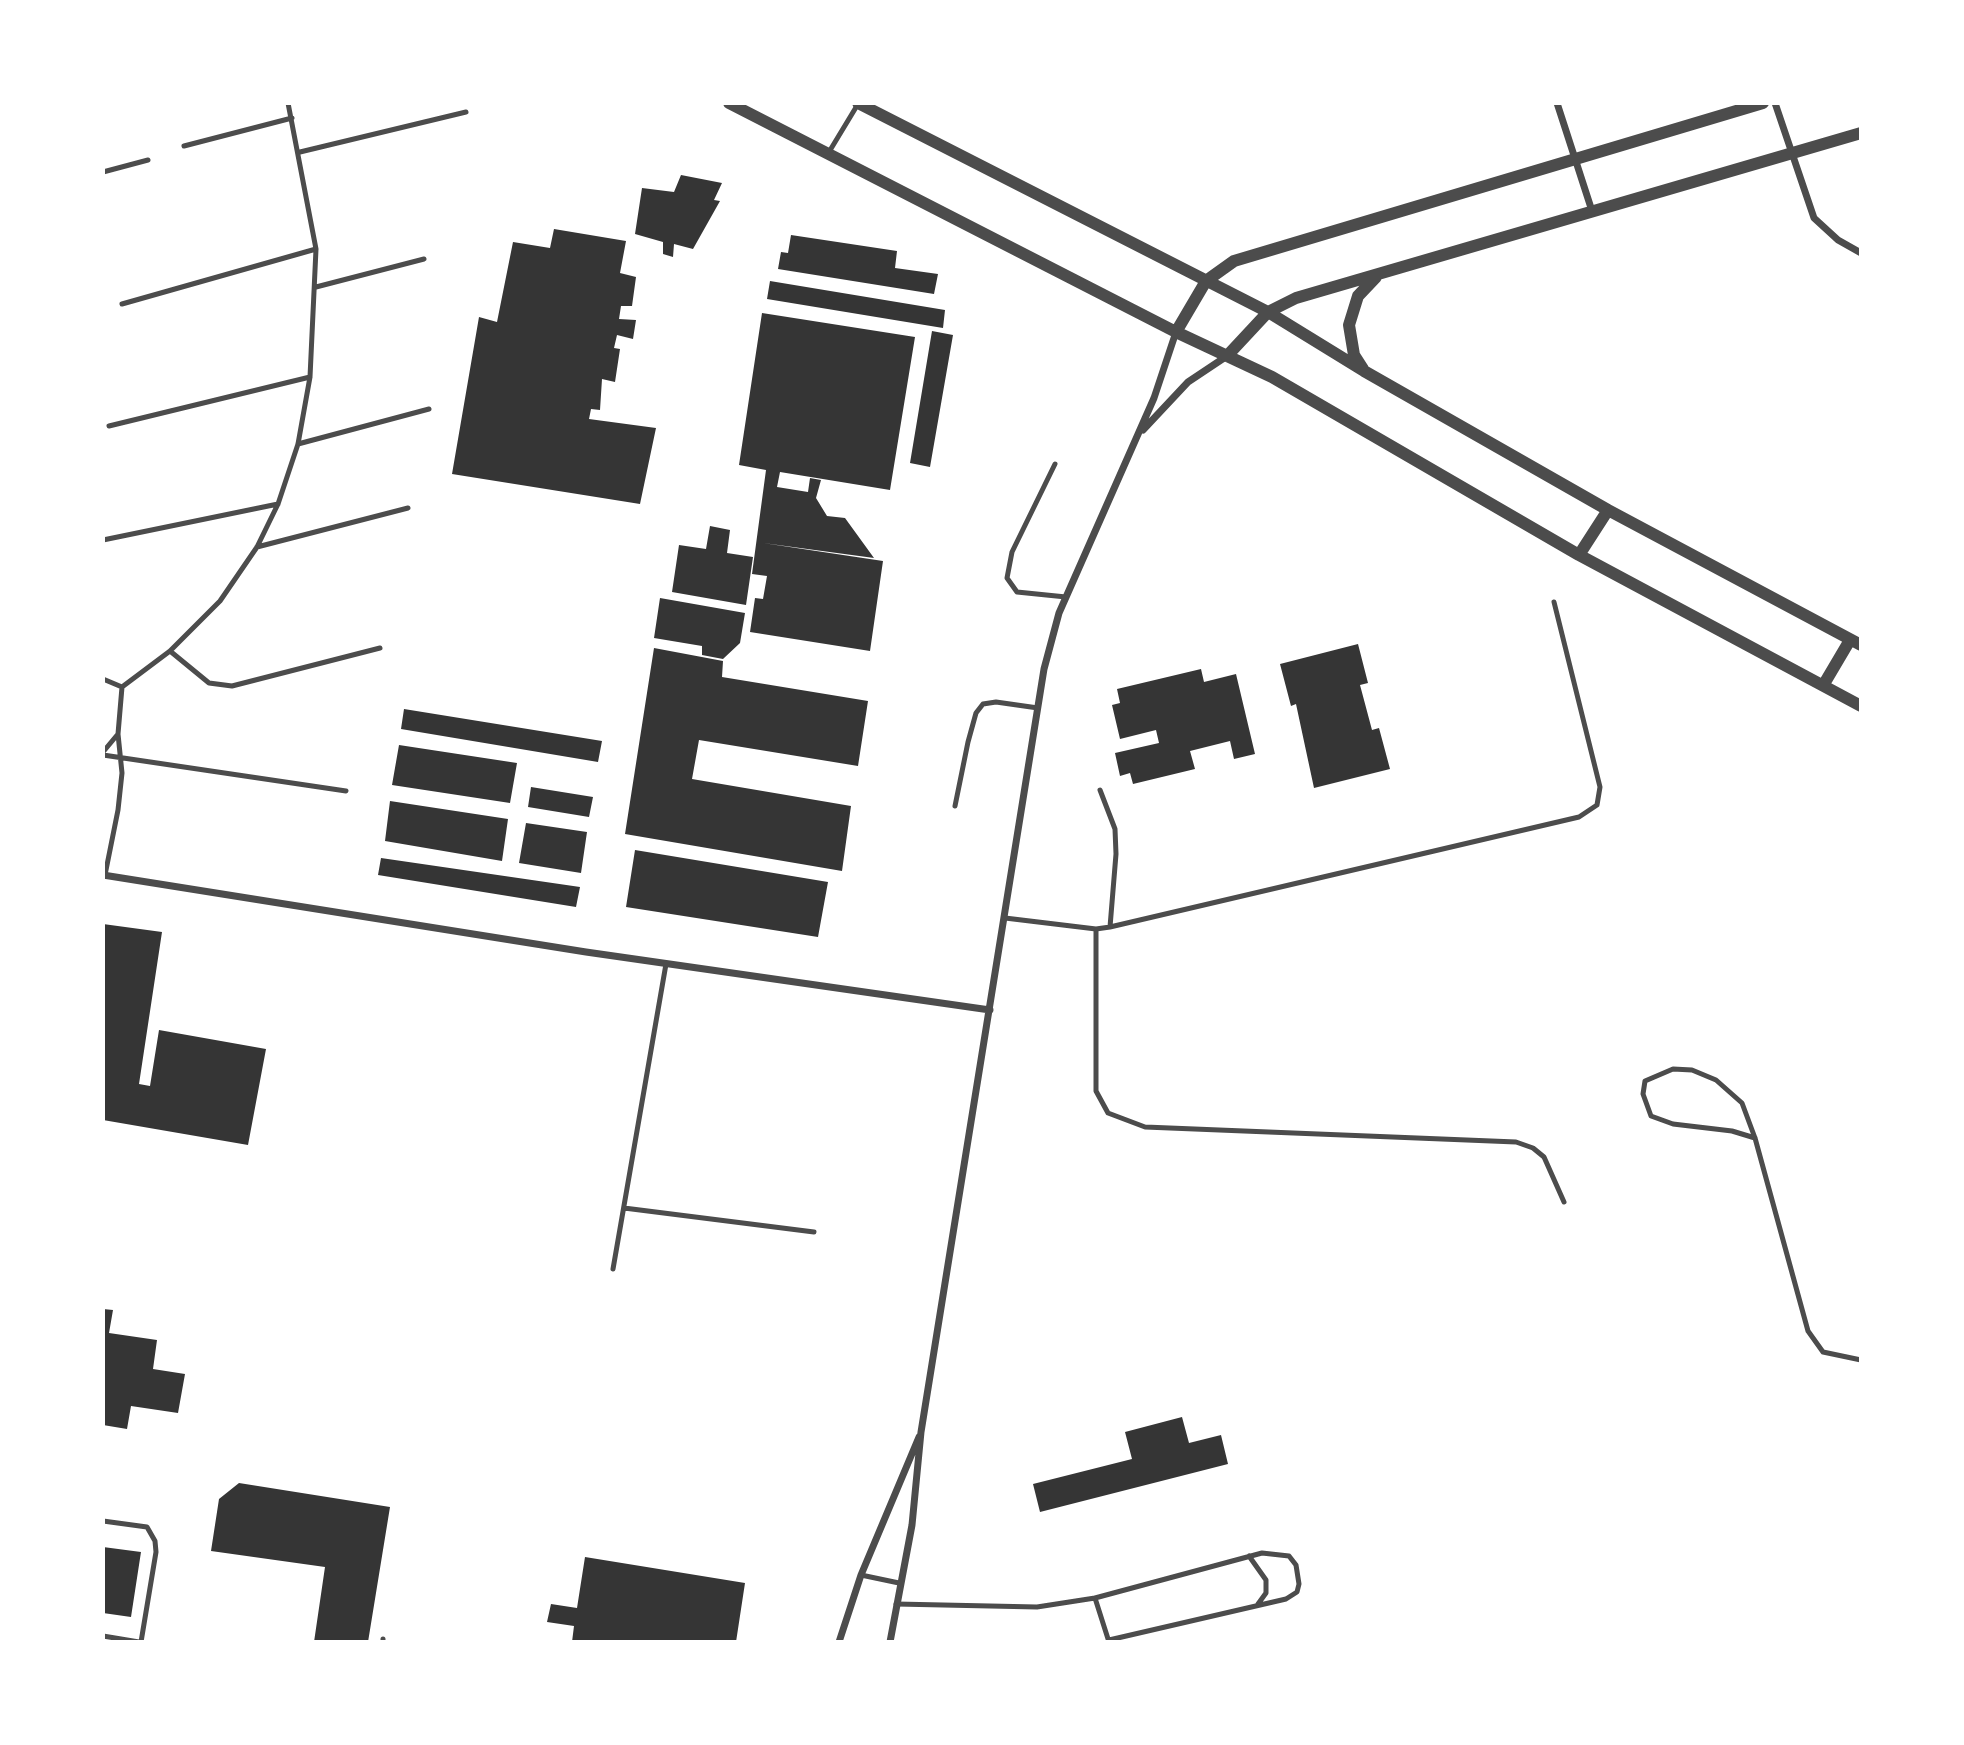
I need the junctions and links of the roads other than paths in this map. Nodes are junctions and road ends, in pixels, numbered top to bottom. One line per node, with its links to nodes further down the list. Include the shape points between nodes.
1 (288, 103): 8 (lane)
2 (729, 103): 13 (street)
3 (1557, 103): 14 (street)
4 (1763, 103): 14 (street)
5 (1775, 103): 12 (street)
6 (858, 104): 13 (lane); 22 (street)
7 (466, 112): 11 (lane)
8 (292, 118): 10 (lane); 11 (lane)
9 (1861, 133): 12 (street)
10 (184, 146)
11 (300, 152): 18 (lane)
12 (1790, 154): 17 (street); 19 (street, via 1814,218)
13 (827, 156): 26 (street)
14 (1576, 159): 17 (street); 22 (street, via 1234,261)
15 (148, 160): 16 (lane)
16 (103, 172)
17 (1592, 211): 21 (street)
18 (316, 249): 23 (lane); 24 (lane)
19 (1861, 253)
20 (424, 259): 23 (lane)
21 (1379, 274): 25 (street, via 1296,298); 28 (street, via 1358,296 1349,325 1354,355)
22 (1206, 281): 25 (street); 26 (street)
23 (316, 287): 29 (lane)
24 (122, 304)
25 (1268, 312): 27 (street); 28 (street)
26 (1176, 332): 27 (street); 32 (street)
27 (1227, 356): 32 (street, via 1188,382); 40 (street, via 1272,377)
28 (1364, 371): 37 (street)
29 (310, 377): 31 (lane); 33 (lane)
30 (429, 409): 33 (lane)
31 (109, 426)
32 (1138, 436): 41 (street)
33 (298, 444): 35 (lane)
34 (1055, 464): 41 (lane, via 1012,552 1007,578 1017,592)
35 (278, 503): 38 (lane); 39 (lane)
36 (408, 508): 39 (lane)
37 (1608, 510): 40 (street); 43 (street)
38 (103, 540)
39 (257, 547): 45 (lane, via 220,601)
40 (1579, 555): 47 (street)
41 (1066, 597): 50 (street)
42 (1554, 602): 59 (lane, via 1601,786 1597,805 1579,817)
43 (1855, 643): 47 (street)
44 (380, 648): 45 (lane, via 232,686 209,683)
45 (170, 651): 48 (lane)
46 (103, 680): 48 (lane)
47 (1824, 684): 49 (street)
48 (122, 687): 51 (lane)
49 (1861, 706)
50 (1038, 708): 56 (lane, via 996,702 984,704 976,713); 58 (street)
51 (118, 734): 52 (lane); 53 (lane)
52 (103, 753): 53 (lane)
53 (121, 758): 55 (lane); 57 (lane, via 118,810)
54 (1100, 790): 59 (lane, via 1115,829)
55 (346, 791)
56 (955, 806)
57 (104, 875): 61 (street)
58 (1005, 918): 60 (lane); 62 (street)
59 (1110, 928): 60 (lane)
60 (1096, 929): 64 (lane, via 1096,1091 1108,1113 1145,1127 1516,1142 1544,1157)
61 (666, 964): 62 (street); 65 (lane)
62 (990, 1010): 69 (street)
63 (1755, 1138): 63 (lane, via 1651,1116 1643,1094 1645,1082 1673,1069 1692,1070 1716,1080 1742,1103); 68 (lane, via 1808,1331 1823,1352)
64 (1564, 1202)
65 (624, 1208): 66 (lane); 67 (lane)
66 (814, 1232)
67 (613, 1269)
68 (1861, 1360)
69 (921, 1432): 72 (street); 73 (street, via 912,1525)
70 (103, 1521): 79 (lane, via 147,1527 155,1541)
71 (1249, 1556): 74 (lane); 76 (lane, via 1266,1580 1266,1593); 76 (lane, via 1289,1556 1299,1575 1297,1592)
72 (861, 1575): 73 (lane); 80 (street)
73 (899, 1583): 75 (street)
74 (1095, 1598): 75 (lane, via 1037,1607); 78 (lane)
75 (896, 1604): 81 (street)
76 (1256, 1605): 78 (lane)
77 (103, 1636): 79 (lane)
78 (1109, 1641)
79 (140, 1642)
80 (839, 1642)
81 (890, 1642)

